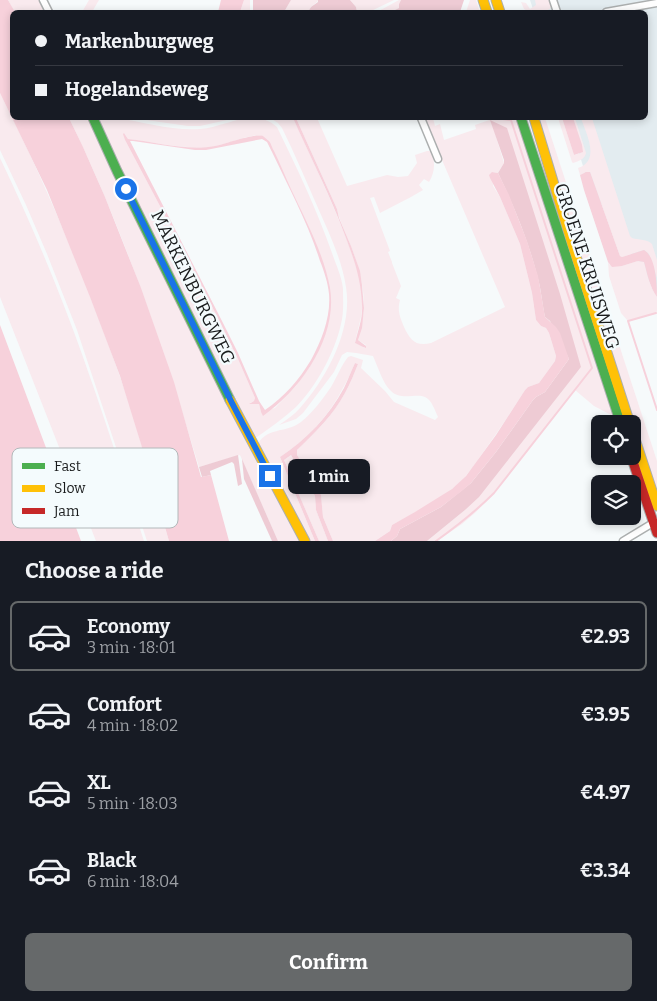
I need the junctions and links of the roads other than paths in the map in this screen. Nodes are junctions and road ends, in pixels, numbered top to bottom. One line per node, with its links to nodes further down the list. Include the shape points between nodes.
1 (657, 3): 2 (street)
2 (617, 10)
3 (95, 120): 15 (main road, MARKENBURGWEG, via 252,443)
4 (422, 120): 7 (street)
5 (522, 120): 8 (main road, GROENE KRUISWEG)
6 (535, 120): 9 (main road, GROENE KRUISWEG)
7 (438, 159)
8 (618, 415)
9 (627, 415)
10 (641, 457): 12 (main road)
11 (634, 465): 13 (main road)
12 (657, 506)
13 (655, 521): 14 (main road); 16 (street)
14 (657, 533)
15 (305, 541)
16 (623, 541)

